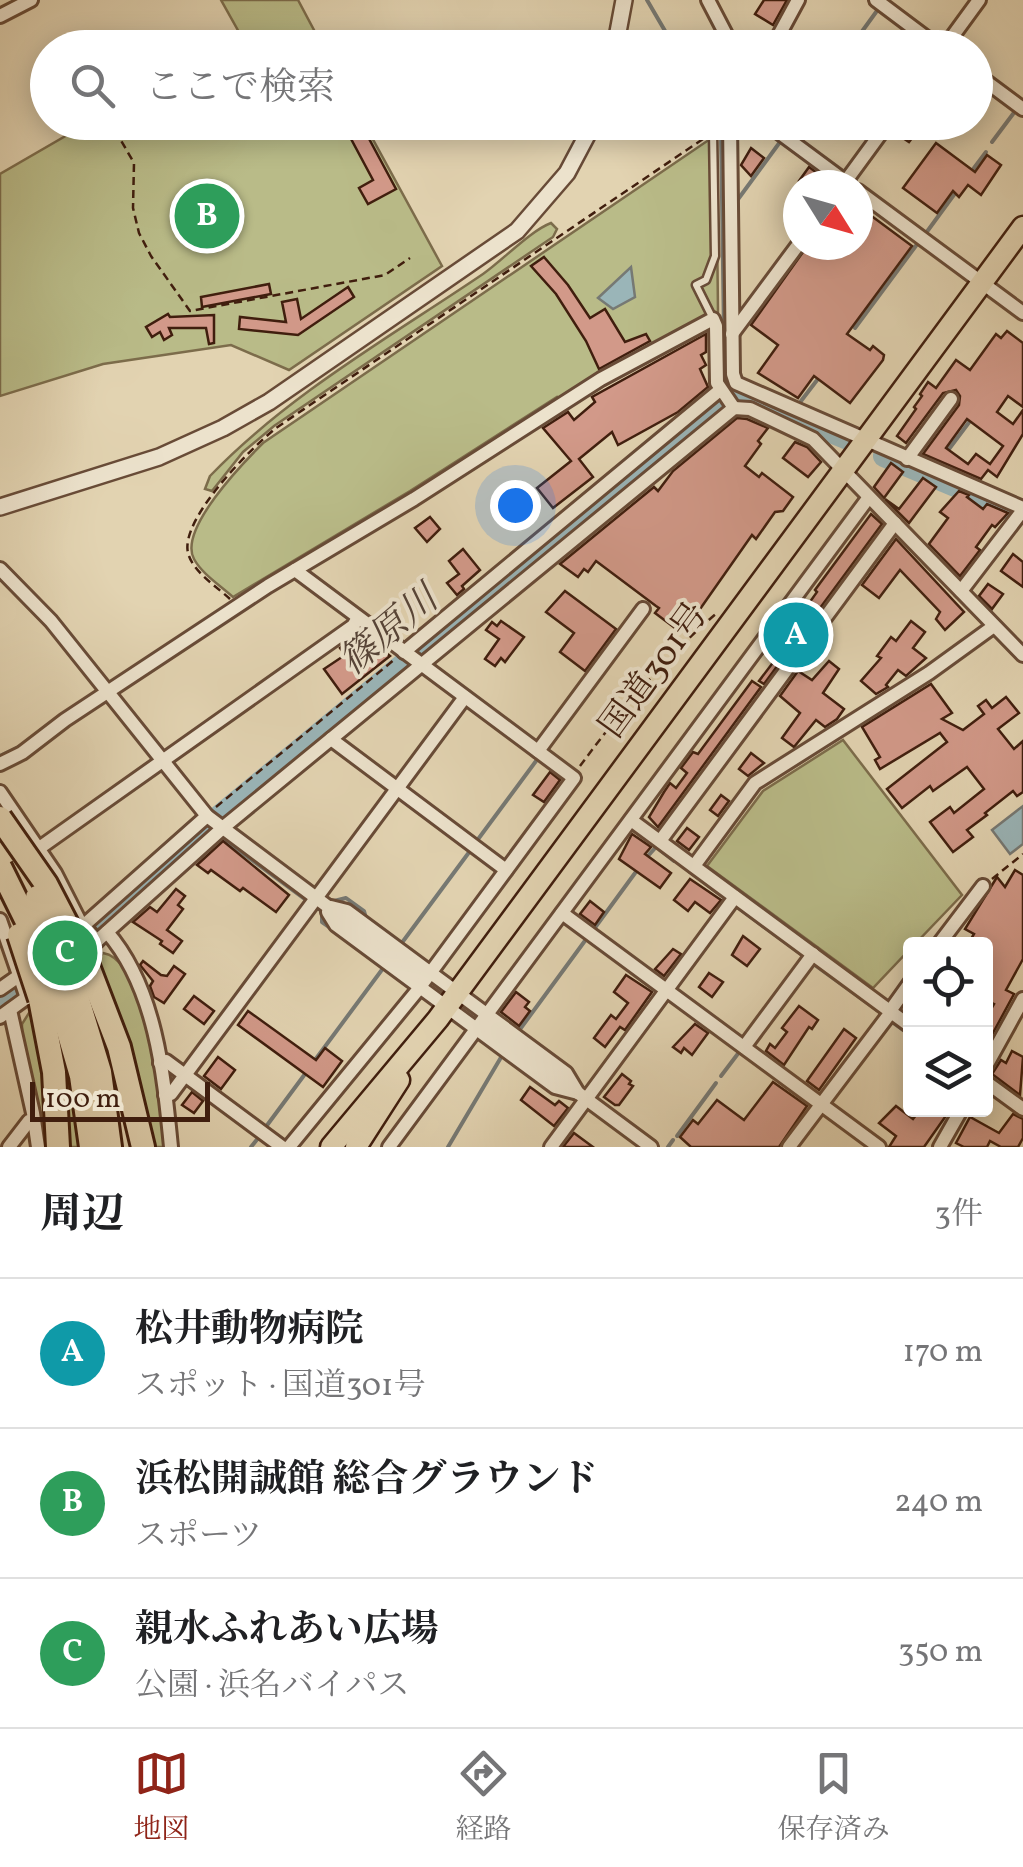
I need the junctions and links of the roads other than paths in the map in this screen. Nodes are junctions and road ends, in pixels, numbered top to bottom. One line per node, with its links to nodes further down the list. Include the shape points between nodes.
1 (30, 0): 7 (street)
2 (624, 0): 8 (street)
3 (708, 0): 9 (street)
4 (798, 0): 10 (street)
5 (876, 0): 11 (street)
6 (979, 0): 12 (street)
7 (0, 16)
8 (618, 30)
9 (724, 30)
10 (782, 30)
11 (917, 30)
12 (956, 30)
13 (993, 87): 14 (street)
14 (1023, 109)
15 (585, 140): 38 (street, via 568,173 517,231 283,392 176,450)
16 (713, 140): 27 (lane, via 715,256 706,280 696,285)
17 (729, 140): 28 (street)
18 (789, 140): 20 (street)
19 (877, 140): 21 (street)
20 (828, 170)
21 (856, 170)
22 (873, 202): 25 (street)
23 (1023, 227): 25 (highway, 国道301号)
24 (787, 260): 28 (street)
25 (982, 282): 26 (street); 32 (highway, 国道301号)
26 (1023, 313)
27 (713, 318): 29 (street); 42 (street)
28 (732, 339): 29 (street); 32 (street, via 736,383)
29 (716, 344): 30 (street, via 716,378)
30 (727, 398): 33 (street); 35 (street); 36 (street, via 807,434)
31 (951, 399): 34 (street)
32 (866, 439): 34 (street); 36 (highway, 国道301号)
33 (651, 449): 35 (lane); 48 (street)
34 (907, 459): 39 (street)
35 (661, 462): 48 (street)
36 (843, 470): 37 (street); 80 (highway, 国道301号)
37 (869, 497): 40 (street); 58 (street)
38 (0, 507)
39 (1023, 509): 43 (street)
40 (894, 523): 43 (street); 61 (street)
41 (0, 570): 49 (street, via 51,621)
42 (295, 570): 45 (street); 49 (street)
43 (961, 591): 46 (street)
44 (643, 609): 52 (street)
45 (358, 618): 48 (street); 53 (street)
46 (994, 626): 47 (street); 64 (street, via 755,783)
47 (1023, 655)
48 (412, 658): 50 (street); 51 (street)
49 (106, 693): 53 (street); 54 (street)
50 (465, 697): 52 (street); 55 (street)
51 (331, 739): 55 (street); 59 (street)
52 (538, 751): 65 (street, via 572,776)
53 (162, 761): 59 (street); 62 (street)
54 (0, 764)
55 (396, 790): 65 (street); 69 (street)
56 (0, 792): 62 (street)
57 (0, 818): 74 (highway, bridge, via 46,884)
58 (630, 820): 61 (street); 70 (street)
59 (214, 822): 69 (street); 74 (street); 74 (street)
60 (0, 828): 74 (highway, bridge, via 41,904)
61 (660, 841): 64 (street)
62 (36, 844): 63 (street); 74 (street)
63 (0, 865): 74 (highway, bridge, via 31,928)
64 (694, 866): 68 (street)
65 (506, 870): 75 (street)
66 (983, 886): 72 (street)
67 (0, 888): 74 (highway, bridge)
68 (736, 897): 73 (street); 77 (street)
69 (320, 902): 75 (street); 88 (street)
70 (562, 913): 77 (street); 84 (street)
71 (0, 920): 74 (street)
72 (944, 937)
73 (813, 954): 81 (street); 85 (street)
74 (60, 961): 76 (street); 82 (street); 87 (street, via 116,942 142,995); 98 (highway); 99 (highway); 100 (highway, via 100,1072); 101 (highway, via 119,1047)
75 (423, 978): 80 (street); 103 (street)
76 (0, 988)
77 (667, 990): 85 (street); 91 (street)
78 (903, 993): 81 (street)
79 (1023, 999): 86 (street)
80 (447, 1006): 84 (street); 104 (highway, 国道301号); 105 (highway)
81 (890, 1012): 83 (street); 92 (street)
82 (5, 1014): 95 (street)
83 (903, 1021)
84 (483, 1022): 91 (street, via 566,1072); 106 (street)
85 (744, 1048): 92 (street)
86 (993, 1053)
87 (160, 1062): 88 (street); 90 (street)
88 (185, 1076): 90 (street); 103 (street)
89 (993, 1087): 93 (street)
90 (165, 1095): 102 (street)
91 (582, 1096): 107 (street); 108 (street)
92 (821, 1104): 109 (street); 110 (street)
93 (1023, 1109)
94 (957, 1117): 111 (street)
95 (34, 1120): 96 (street); 97 (street)
96 (9, 1147)
97 (38, 1147)
98 (58, 1147)
99 (91, 1147)
100 (110, 1147)
101 (143, 1147)
102 (171, 1147)
103 (285, 1147)
104 (330, 1147)
105 (356, 1147)
106 (389, 1147)
107 (550, 1147)
108 (652, 1147)
109 (789, 1147)
110 (879, 1147)
111 (940, 1147)

